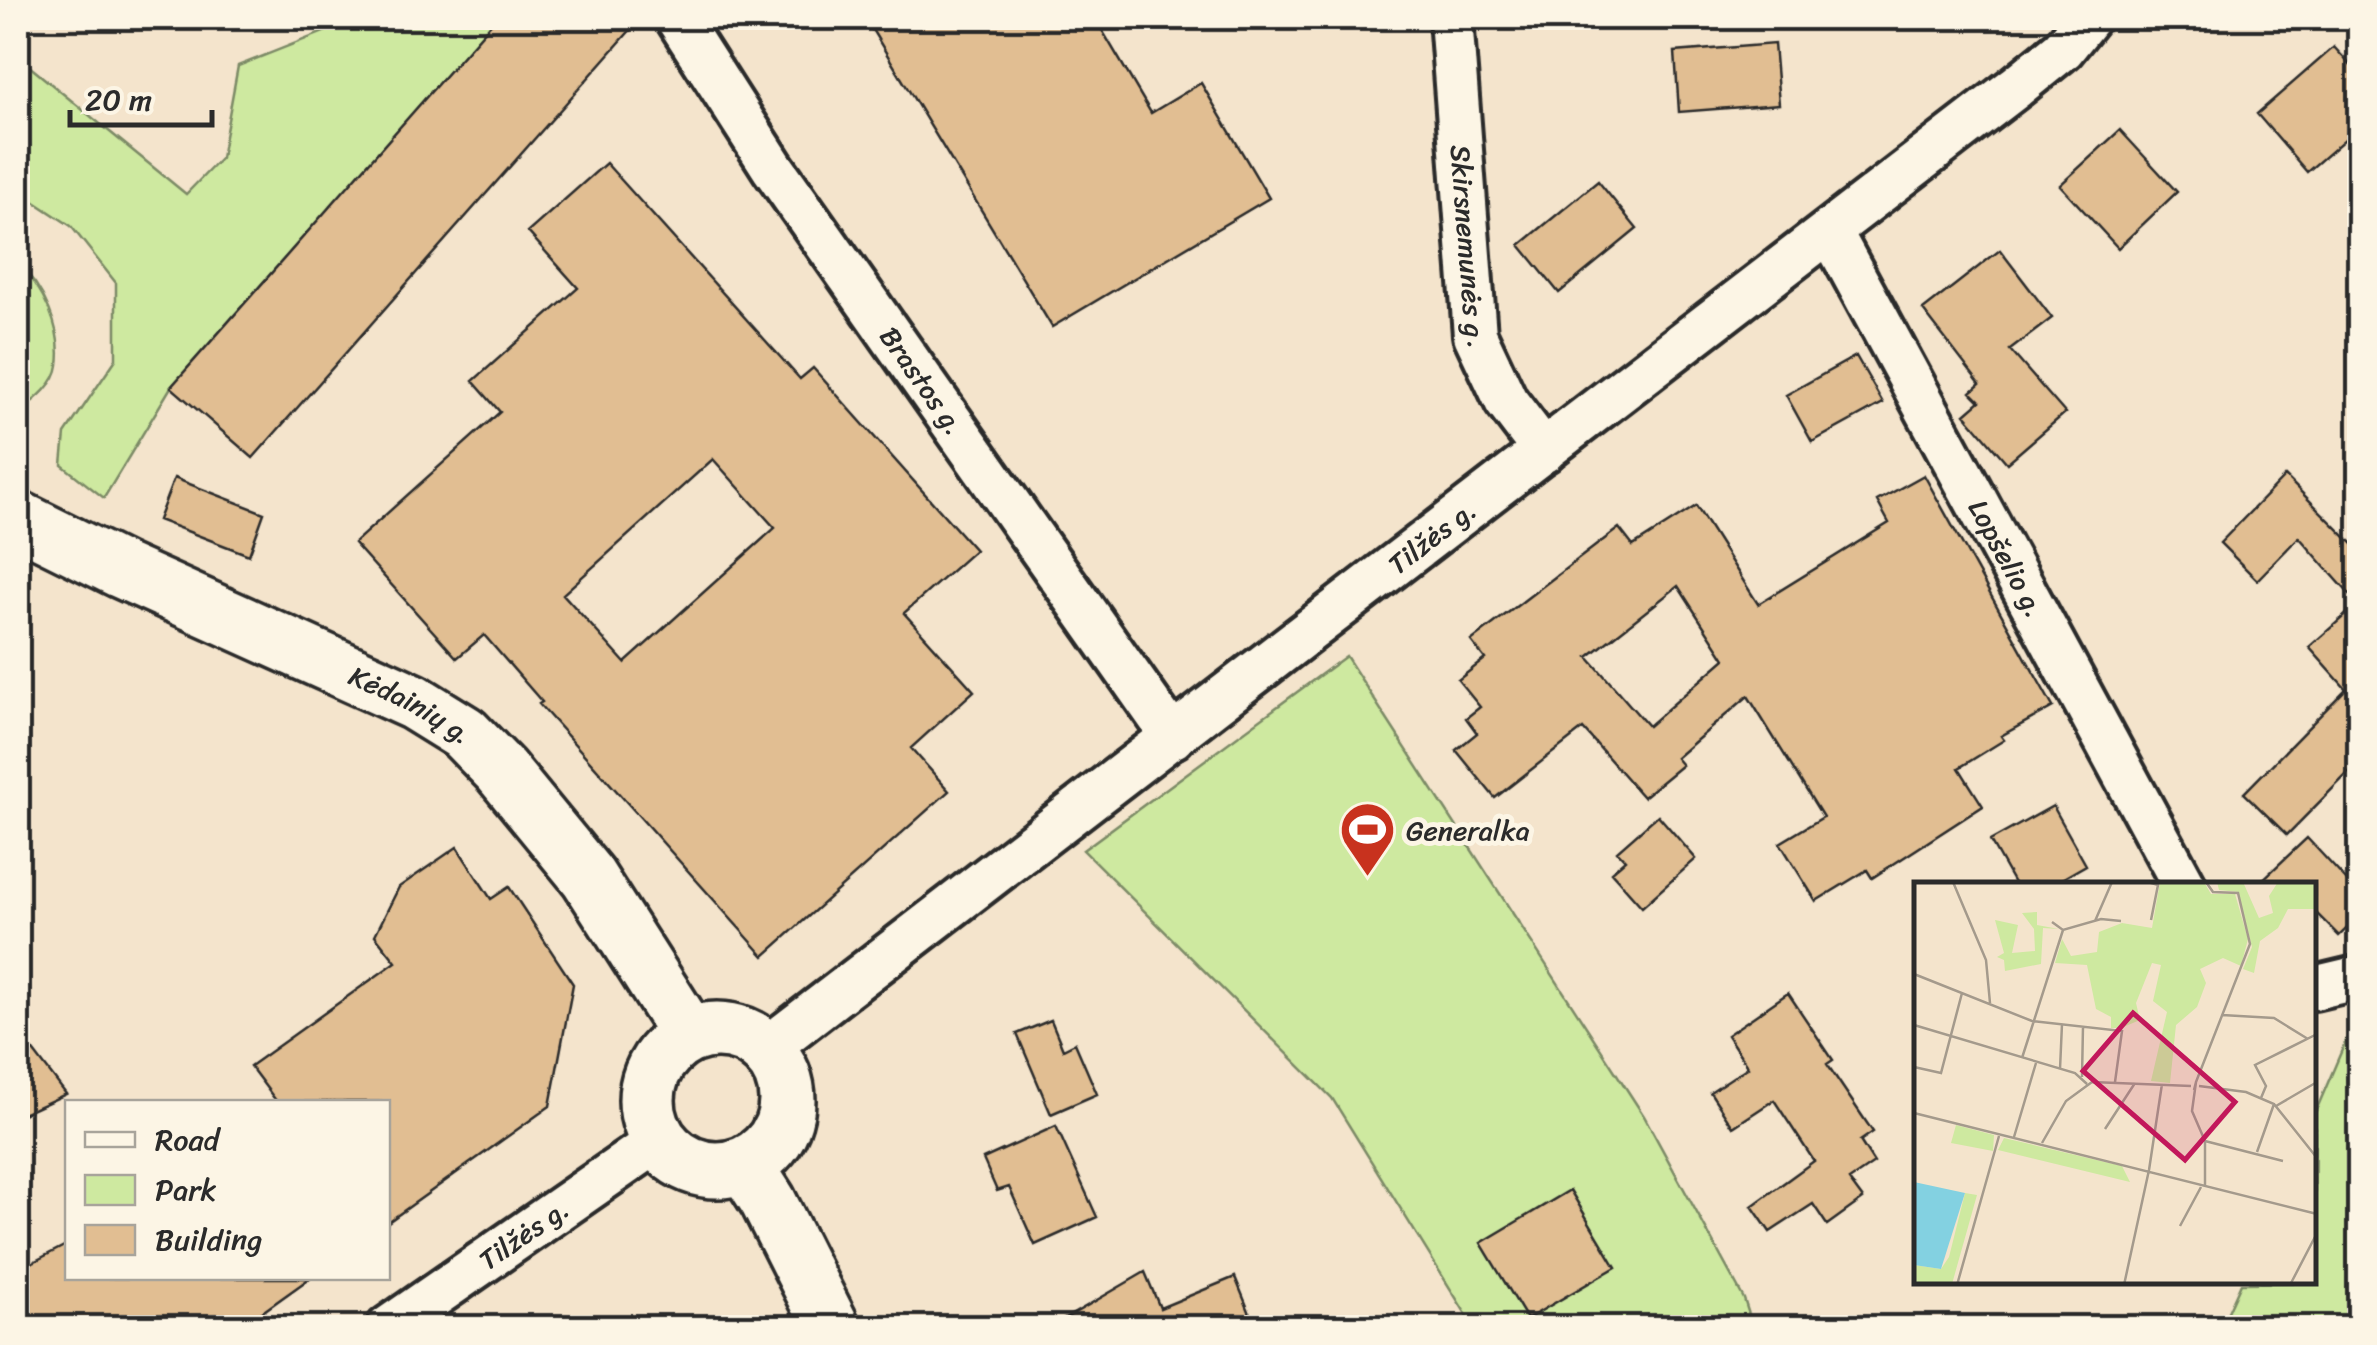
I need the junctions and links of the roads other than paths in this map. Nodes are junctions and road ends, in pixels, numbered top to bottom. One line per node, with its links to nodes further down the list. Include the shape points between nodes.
1 (677, 18): 7 (street, Brastos g., via 773,168)
2 (1451, 18): 5 (street, Skirsnemunės g., via 1475,335 1506,401)
3 (2088, 18): 4 (street, Tilžės g., via 2028,78)
4 (1830, 232): 5 (street, Tilžės g.); 8 (street, Lopšelio g.)
5 (1544, 451): 7 (street, Tilžės g.)
6 (18, 519): 11 (main road, Kėdainių g., via 414,702 464,733 588,877)
7 (1173, 737): 12 (street, Tilžės g.)
8 (2182, 882)
9 (2360, 977): 10 (street)
10 (2317, 987)
11 (689, 1035): 12 (main road, via 716,1029 743,1034); 13 (main road, via 668,1049 646,1092)
12 (766, 1049): 14 (main road, via 782,1071 788,1098 783,1126)
13 (659, 1140): 14 (main road, via 698,1168); 15 (street, Tilžės g.)
14 (746, 1165): 16 (main road)
15 (388, 1328)
16 (832, 1328)

